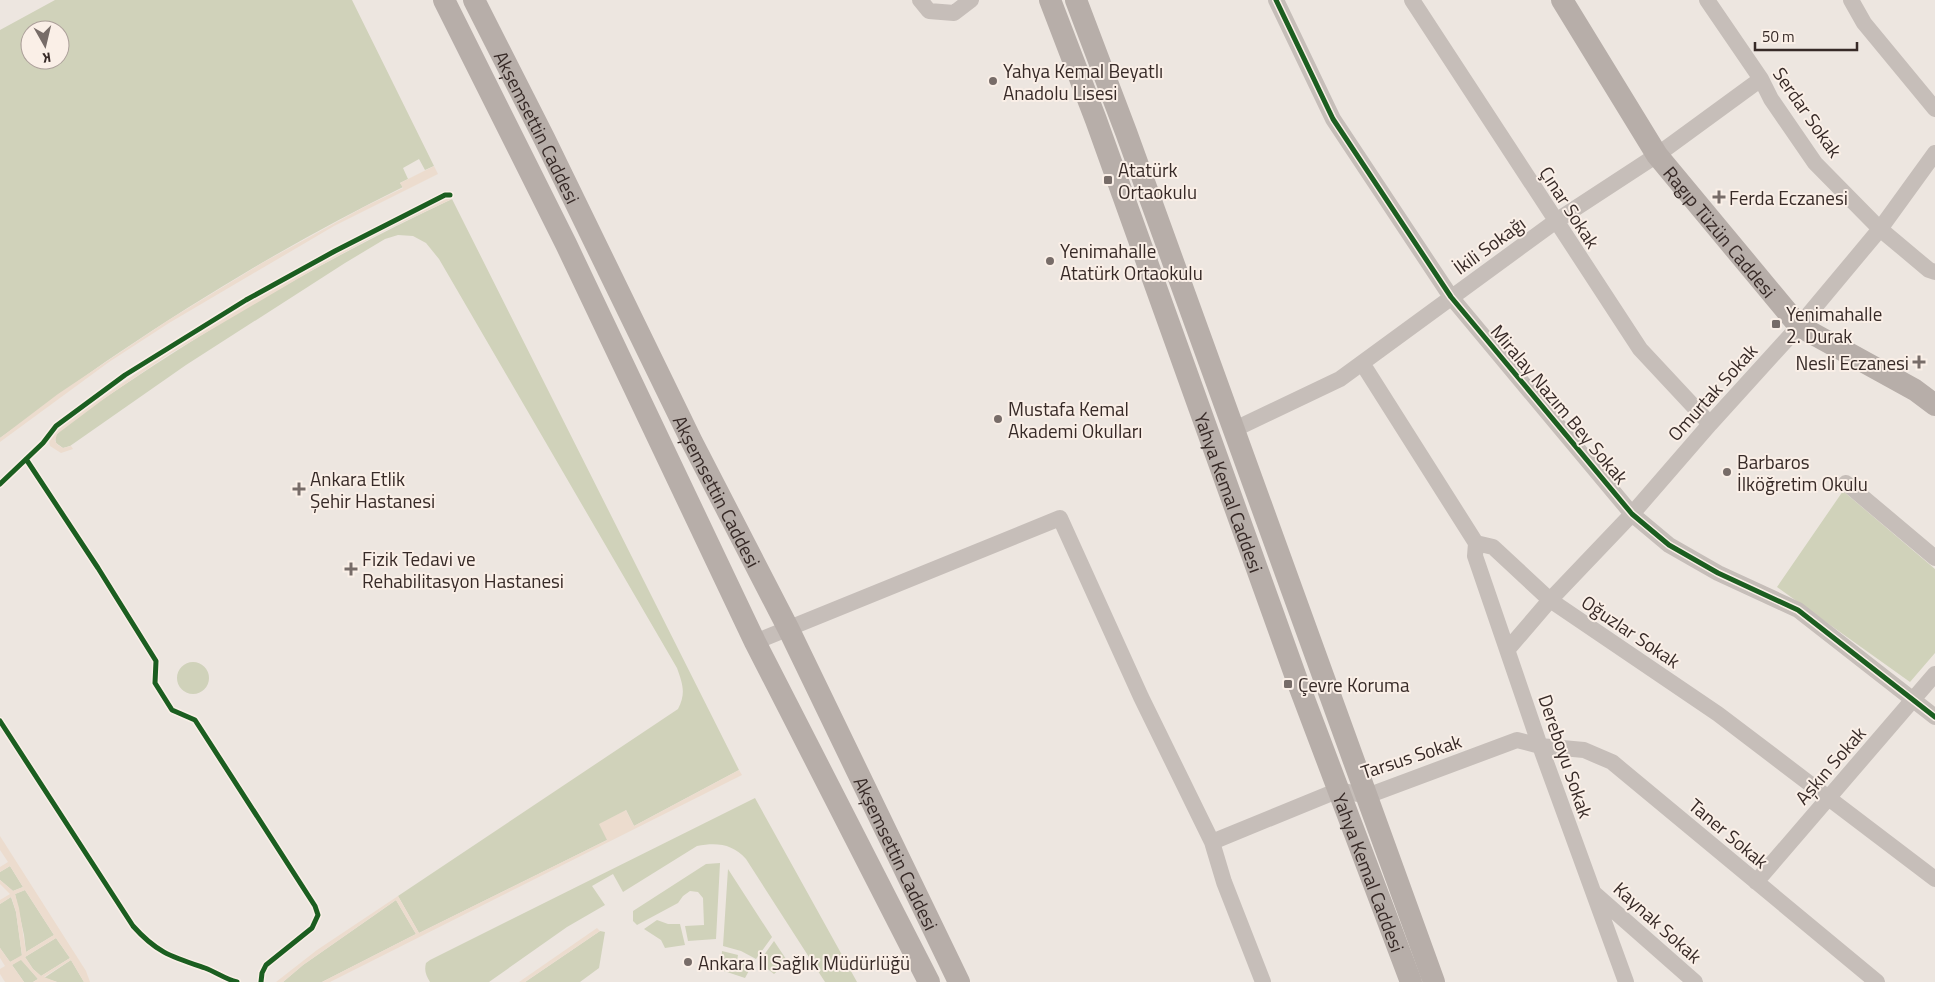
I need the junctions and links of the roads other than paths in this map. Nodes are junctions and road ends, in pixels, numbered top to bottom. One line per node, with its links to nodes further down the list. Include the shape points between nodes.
1 (444, 0): 32 (main road, Akşemsettin Caddesi, via 566,244)
2 (474, 0): 31 (main road, Akşemsettin Caddesi, via 692,442)
3 (920, 0): 4 (street, via 929,11 954,13)
4 (971, 0)
5 (1050, 0): 38 (main road, Yahya Kemal Caddesi)
6 (1076, 0): 25 (main road, Yahya Kemal Caddesi)
7 (1276, 0): 19 (street, Miralay Nazım Bey Sokak, via 1333,119)
8 (1412, 0): 16 (street, Çınar Sokak)
9 (1562, 0): 15 (main road, Ragıp Tüzün Caddesi)
10 (1707, 0): 12 (street, Serdar Sokak)
11 (1850, 0): 13 (street, via 1864,23)
12 (1761, 79): 15 (street, İkili Sokağı); 17 (street, Serdar Sokak, via 1815,163)
13 (1935, 109)
14 (1935, 153): 17 (street, Omurtak Sokak)
15 (1657, 155): 16 (street, İkili Sokağı); 20 (main road, Ragıp Tüzün Caddesi)
16 (1556, 221): 19 (street, İkili Sokağı); 24 (street, Çınar Sokak, via 1640,349)
17 (1880, 229): 18 (street, Serdar Sokak); 20 (street, Omurtak Sokak)
18 (1935, 272)
19 (1451, 297): 21 (street, İkili Sokağı); 27 (street, Miralay Nazım Bey Sokak)
20 (1799, 326): 22 (main road, Ragıp Tüzün Caddesi); 24 (street, Omurtak Sokak)
21 (1362, 364): 25 (street, İkili Sokağı, via 1340,379); 28 (street)
22 (1925, 393): 23 (main road, Ragıp Tüzün Caddesi)
23 (1935, 406)
24 (1710, 424): 27 (street, Omurtak Sokak)
25 (1233, 430): 39 (main road, Yahya Kemal Caddesi)
26 (1846, 483): 29 (street)
27 (1632, 514): 30 (street, Omurtak Sokak); 35 (street, Miralay Nazım Bey Sokak, via 1669,545 1718,573 1798,610)
28 (1476, 543): 30 (street, Oğuzlar Sokak, via 1493,547); 33 (street, Dereboyu Sokak, via 1475,556)
29 (1935, 558)
30 (1550, 600): 33 (street, Omurtak Sokak); 40 (street, Oğuzlar Sokak, via 1718,714)
31 (788, 628): 32 (street); 41 (street, via 1060,518 1141,697); 46 (main road, Akşemsettin Caddesi)
32 (755, 642): 45 (main road, Akşemsettin Caddesi)
33 (1508, 649): 37 (street, Dereboyu Sokak)
34 (1935, 674): 35 (street, Aşkın Sokak)
35 (1913, 699): 36 (street, Miralay Nazım Bey Sokak); 40 (street, Aşkın Sokak)
36 (1935, 717)
37 (1540, 746): 39 (street, Tarsus Sokak, via 1517,740); 43 (street, Taner Sokak, via 1584,750 1612,762); 44 (street, Dereboyu Sokak)
38 (1339, 790): 39 (street, Tarsus Sokak); 41 (street, Tarsus Sokak); 48 (main road, Yahya Kemal Caddesi)
39 (1367, 796): 49 (main road, Yahya Kemal Caddesi)
40 (1828, 798): 42 (street, Oğuzlar Sokak); 43 (street, Aşkın Sokak)
41 (1212, 842): 47 (street)
42 (1935, 879)
43 (1756, 882): 52 (street, Taner Sokak)
44 (1594, 893): 50 (street, Dereboyu Sokak); 51 (street, Kaynak Sokak)
45 (929, 982)
46 (959, 982)
47 (1263, 982)
48 (1411, 982)
49 (1434, 982)
50 (1626, 982)
51 (1694, 982)
52 (1877, 982)

